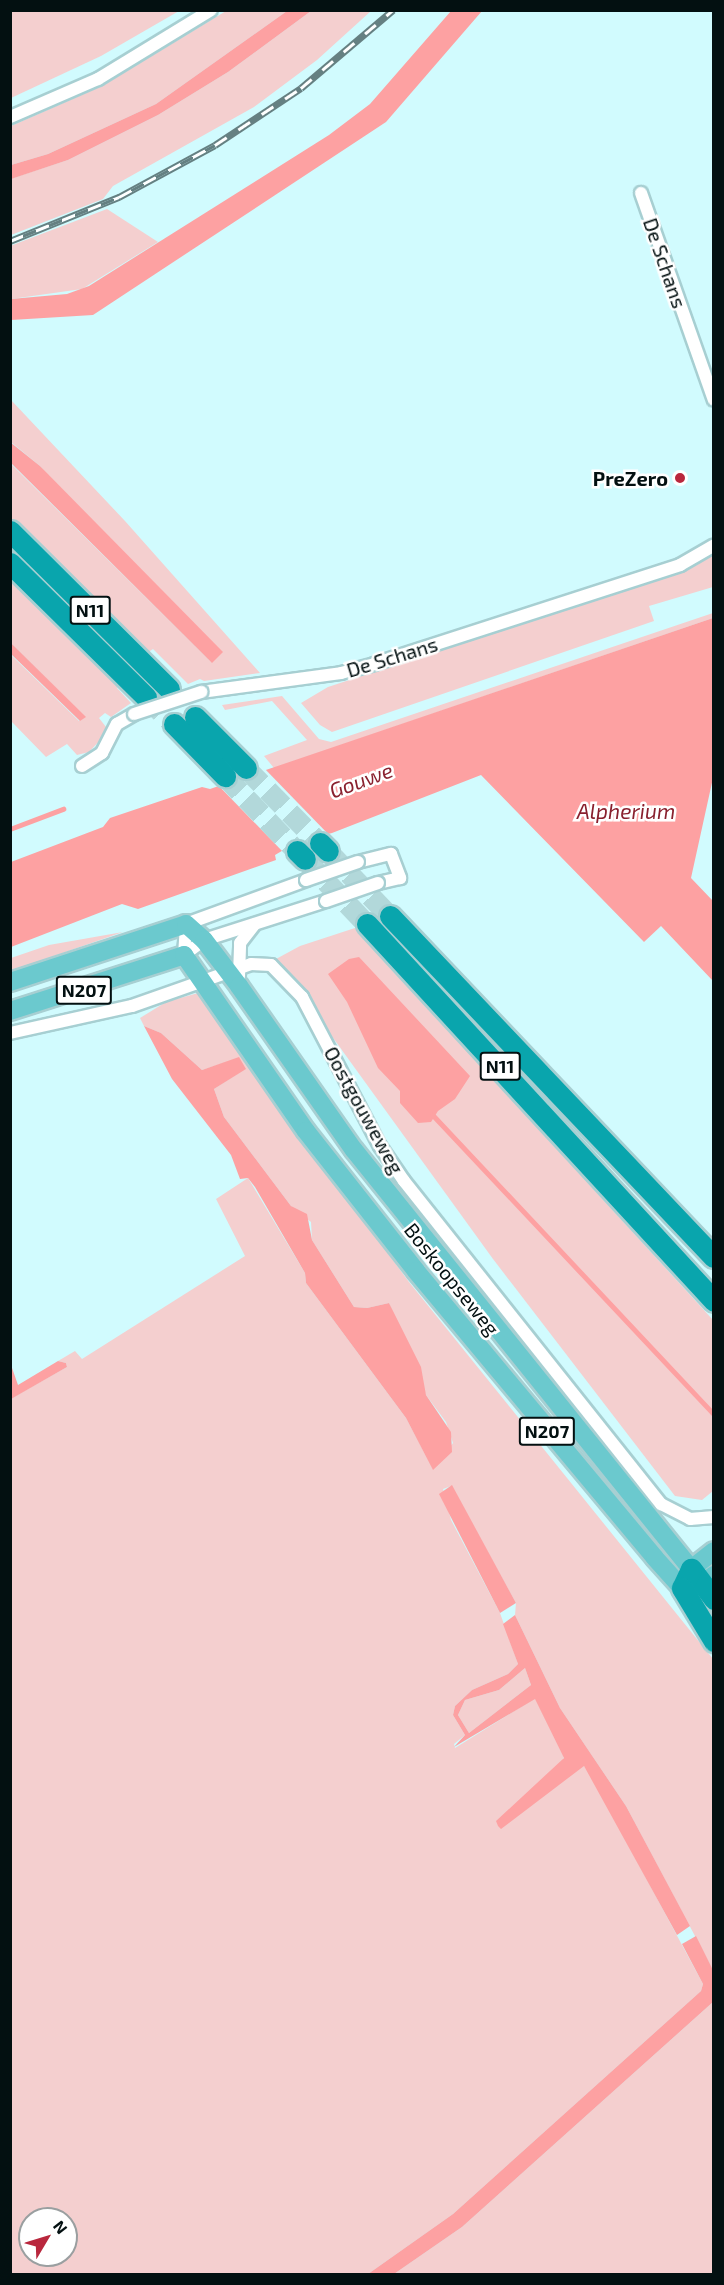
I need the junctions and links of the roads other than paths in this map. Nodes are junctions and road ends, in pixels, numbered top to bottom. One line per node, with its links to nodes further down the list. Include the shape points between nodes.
1 (211, 10): 2 (street, via 108,73)
2 (10, 117)
3 (641, 193): 4 (street, De Schans)
4 (714, 400)
5 (10, 531): 8 (highway, N11)
6 (714, 545): 9 (street, De Schans, bridge, via 680,565 374,664 341,673 201,692)
7 (10, 563): 9 (highway, N11)
8 (169, 689)
9 (140, 705): 12 (street, De Schans, via 117,724 102,753)
10 (195, 717): 13 (highway)
11 (174, 724): 14 (highway)
12 (82, 766)
13 (246, 768)
14 (225, 776)
15 (390, 916): 27 (highway, N11)
16 (186, 924): 17 (street, bridge, via 358,862 391,854 400,878); 19 (main road, Boskoopseweg / N207); 20 (street); 23 (main road, N207)
17 (256, 924): 19 (street); 22 (street, via 240,943)
18 (367, 924): 28 (highway, N11)
19 (204, 940): 20 (street); 22 (main road, Boskoopseweg / N207)
20 (184, 955): 21 (main road, N207); 24 (main road, Boskoopseweg)
21 (157, 965): 24 (main road, N207, via 188,974); 25 (main road, N207)
22 (235, 975): 24 (street, Oostgouweweg); 29 (street, Oostgouweweg, via 271,965 287,977 302,997 381,1146 404,1181 661,1504 690,1519); 31 (main road, Boskoopseweg / N207, via 354,1150)
23 (10, 982)
24 (200, 982): 26 (street, Oostgouweweg, via 132,1006); 31 (main road, Boskoopseweg / N207, via 306,1131 416,1271)
25 (10, 1011)
26 (10, 1033)
27 (714, 1257)
28 (714, 1301)
29 (714, 1517)
30 (714, 1551): 31 (main road)
31 (700, 1583): 32 (highway)
32 (714, 1641)

